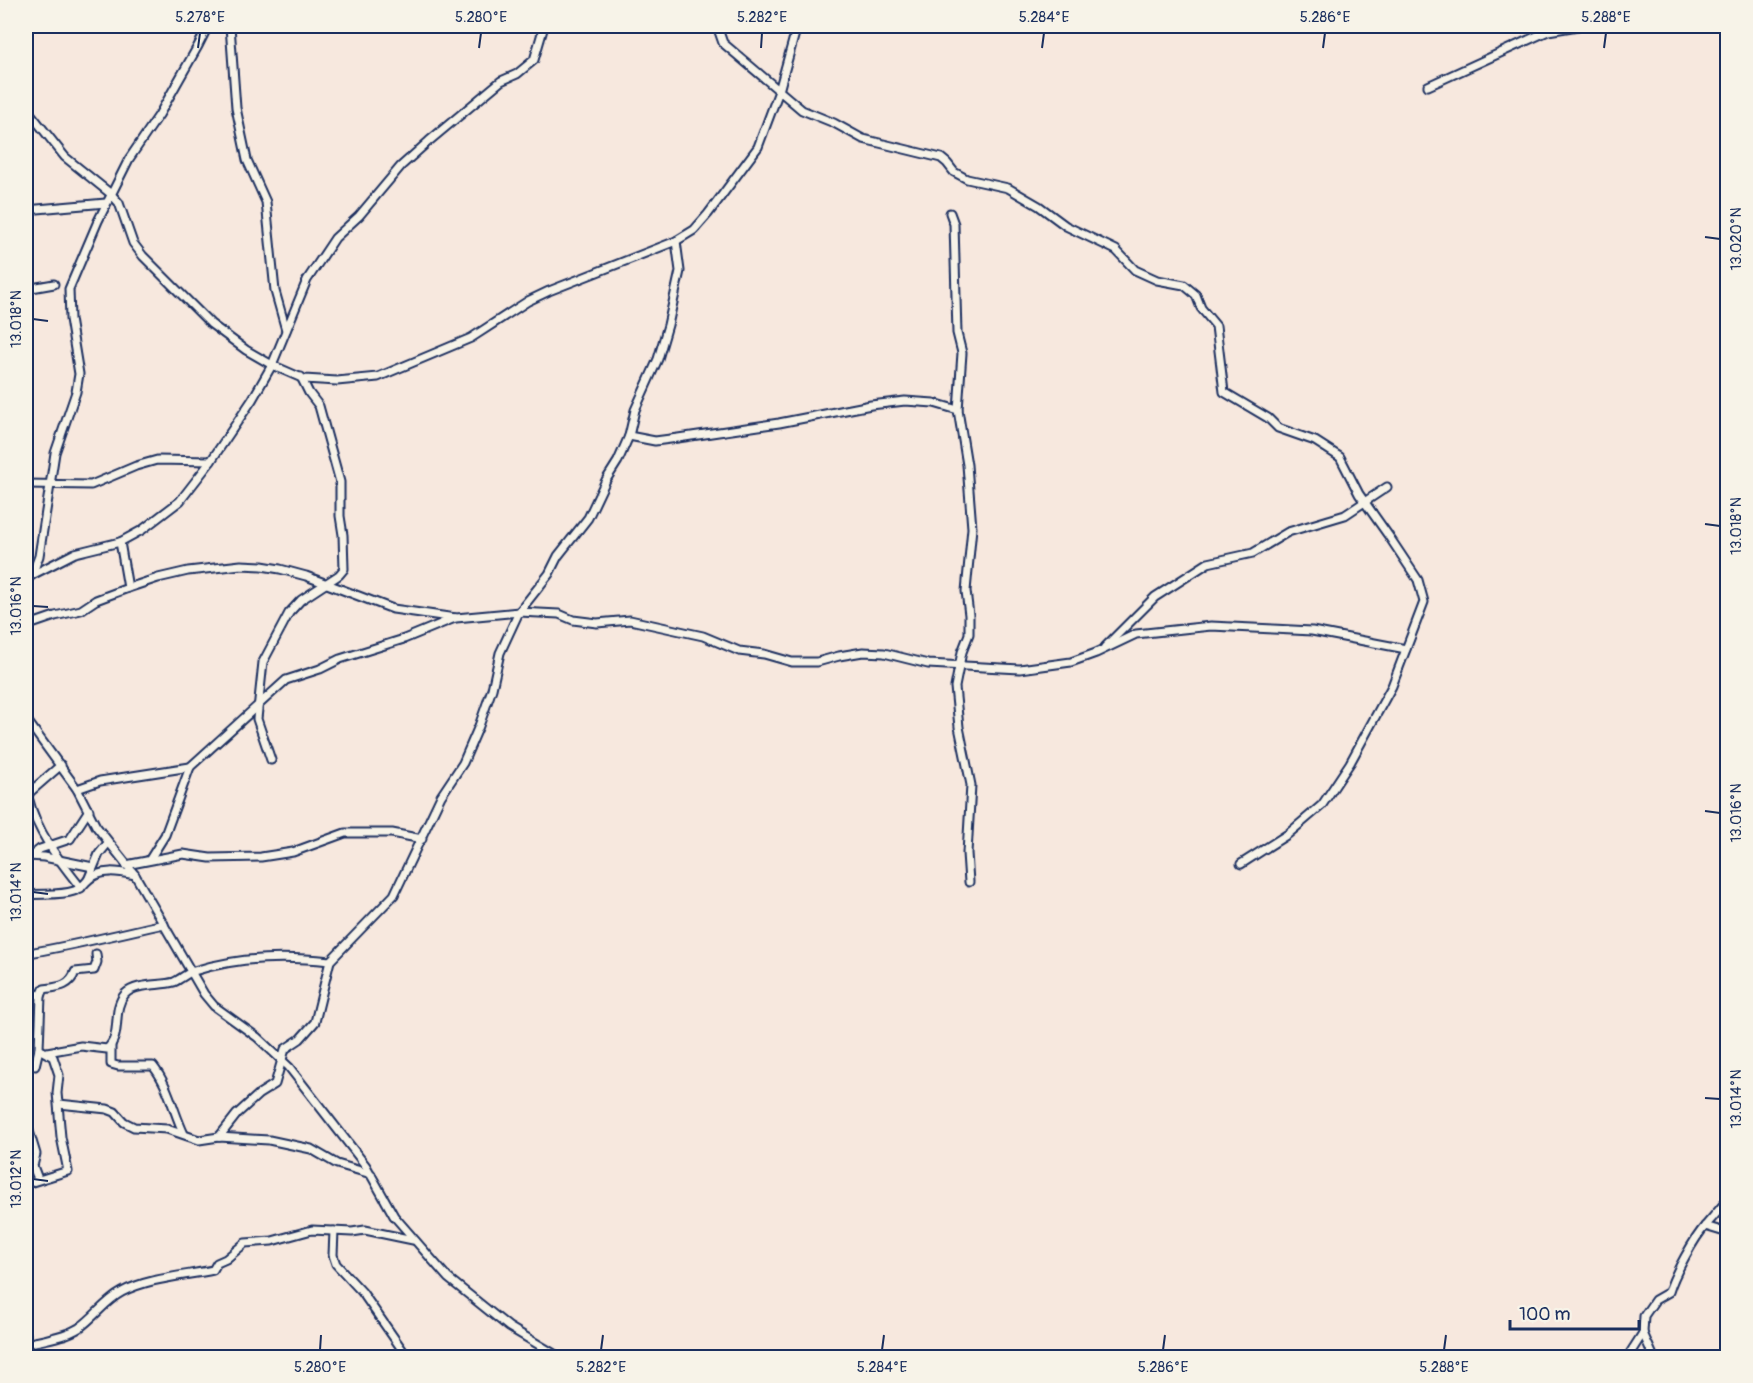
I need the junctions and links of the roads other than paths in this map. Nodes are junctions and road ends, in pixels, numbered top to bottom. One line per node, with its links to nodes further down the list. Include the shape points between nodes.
1 (207, 26): 11 (street)
2 (230, 26): 18 (street, via 236,108 247,160 266,202 275,291)
3 (544, 26): 18 (street, via 534,60 501,81 401,166 335,238 307,280)
4 (717, 26): 9 (street, via 723,43)
5 (797, 26): 9 (street)
6 (1578, 26): 7 (street)
7 (1549, 28): 8 (street)
8 (1428, 86)
9 (779, 90): 15 (street, via 758,147 708,214); 27 (street, via 802,110 863,139 941,158 966,179 1008,188 1066,226 1116,250 1135,270 1157,280 1184,285 1196,294 1216,326 1224,392 1268,417 1278,428 1315,441 1340,457)
10 (26, 108): 11 (street, via 65,157)
11 (111, 194): 12 (street); 19 (street, via 143,256 212,324)
12 (106, 203): 13 (street); 25 (street, via 69,289 79,374 55,453)
13 (26, 210)
14 (950, 213): 21 (street, via 954,224 957,333 962,354)
15 (676, 242): 20 (street, via 549,291 471,338 378,377 337,381); 22 (street, via 680,272 675,295 658,359 635,410)
16 (54, 284): 17 (street)
17 (26, 289)
18 (286, 330): 19 (street)
19 (272, 365): 20 (street); 23 (street)
20 (301, 377): 30 (street, via 319,406 340,482 344,569)
21 (958, 410): 22 (street, via 906,401 687,437 655,441); 37 (street, via 968,465 972,528 966,591 970,623)
22 (629, 436): 32 (street, via 588,518)
23 (211, 461): 25 (street, via 157,460 91,485); 28 (street, via 180,501)
24 (26, 484): 25 (street)
25 (51, 485): 29 (street, via 39,556)
26 (1387, 487): 27 (street)
27 (1365, 502): 35 (street, via 1418,580 1424,602); 36 (street, via 1345,515 1288,532 1253,554 1208,563 1155,597)
28 (120, 542): 29 (street, via 75,553); 31 (street)
29 (29, 577)
30 (327, 583): 31 (street, via 280,569 241,565 178,573); 33 (street, via 393,609); 38 (street, via 301,600 280,628 263,662)
31 (128, 588): 34 (street, via 81,610)
32 (519, 612): 33 (street); 37 (street, via 559,614 597,623 630,620 792,662 817,662 863,652 928,664); 45 (street, via 500,653 479,726)
33 (456, 618): 38 (street, via 286,680)
34 (26, 626)
35 (1406, 650): 36 (street, via 1312,631 1210,626 1136,634); 51 (street, via 1392,686 1322,805 1288,834)
36 (1101, 651): 37 (street, via 1071,662 1028,668)
37 (960, 665): 56 (street, via 955,687 972,798 967,853)
38 (257, 707): 40 (street, via 257,719); 42 (street)
39 (26, 719): 41 (street)
40 (271, 760)
41 (60, 765): 43 (street); 47 (street, via 28,797)
42 (190, 766): 43 (street, via 100,781); 49 (street, via 165,835)
43 (77, 789): 44 (street)
44 (89, 810): 46 (street); 47 (street, via 70,839)
45 (422, 839): 49 (street, via 393,833 345,833 293,852 261,857 218,859 183,854); 62 (street, via 394,895)
46 (108, 843): 52 (street); 53 (street)
47 (48, 845): 48 (street); 50 (street)
48 (27, 857): 50 (street)
49 (150, 859): 52 (street)
50 (60, 860): 53 (street); 57 (street)
51 (1241, 864)
52 (126, 865): 54 (street)
53 (93, 867): 55 (street)
54 (135, 875): 55 (street, via 115,871); 59 (street)
55 (88, 880): 57 (street)
56 (969, 882)
57 (81, 888): 58 (street, via 66,893)
58 (26, 895)
59 (164, 924): 61 (street); 63 (street)
60 (96, 954): 65 (street, via 94,970 75,972 69,983 44,989)
61 (26, 956)
62 (330, 962): 63 (street, via 228,962); 68 (street, via 315,1022 285,1050)
63 (190, 972): 66 (street, via 174,981 126,994 120,1003 117,1035); 68 (street, via 214,1006 258,1037)
64 (26, 990): 65 (street)
65 (41, 996): 67 (street)
66 (111, 1045): 67 (street, via 106,1049 81,1046); 72 (street, via 111,1064 153,1066 165,1085)
67 (43, 1050): 69 (street); 70 (street, via 53,1057 58,1070)
68 (282, 1060): 73 (street, via 274,1084 237,1114); 74 (street)
69 (35, 1066)
70 (59, 1104): 72 (street, via 107,1109 134,1127); 75 (street, via 68,1171)
71 (26, 1121): 75 (street, via 36,1154 33,1166)
72 (183, 1134): 73 (street, via 199,1140)
73 (219, 1137): 74 (street, via 269,1140 311,1149 337,1164)
74 (371, 1174): 81 (street, via 394,1216)
75 (38, 1179): 76 (street)
76 (26, 1184)
77 (1728, 1199): 78 (street)
78 (1705, 1226): 80 (street); 82 (street, via 1676,1273 1670,1292 1655,1300 1644,1316)
79 (334, 1231): 81 (street, via 365,1230); 84 (street, via 312,1230 272,1241 245,1243 213,1270 124,1290 78,1328); 85 (street, via 336,1264 362,1292)
80 (1728, 1233)
81 (414, 1240): 86 (street, via 448,1278 496,1318)
82 (1643, 1333): 87 (street); 88 (street)
83 (26, 1334): 84 (street)
84 (26, 1344)
85 (408, 1358)
86 (561, 1358)
87 (1627, 1358)
88 (1654, 1358)

